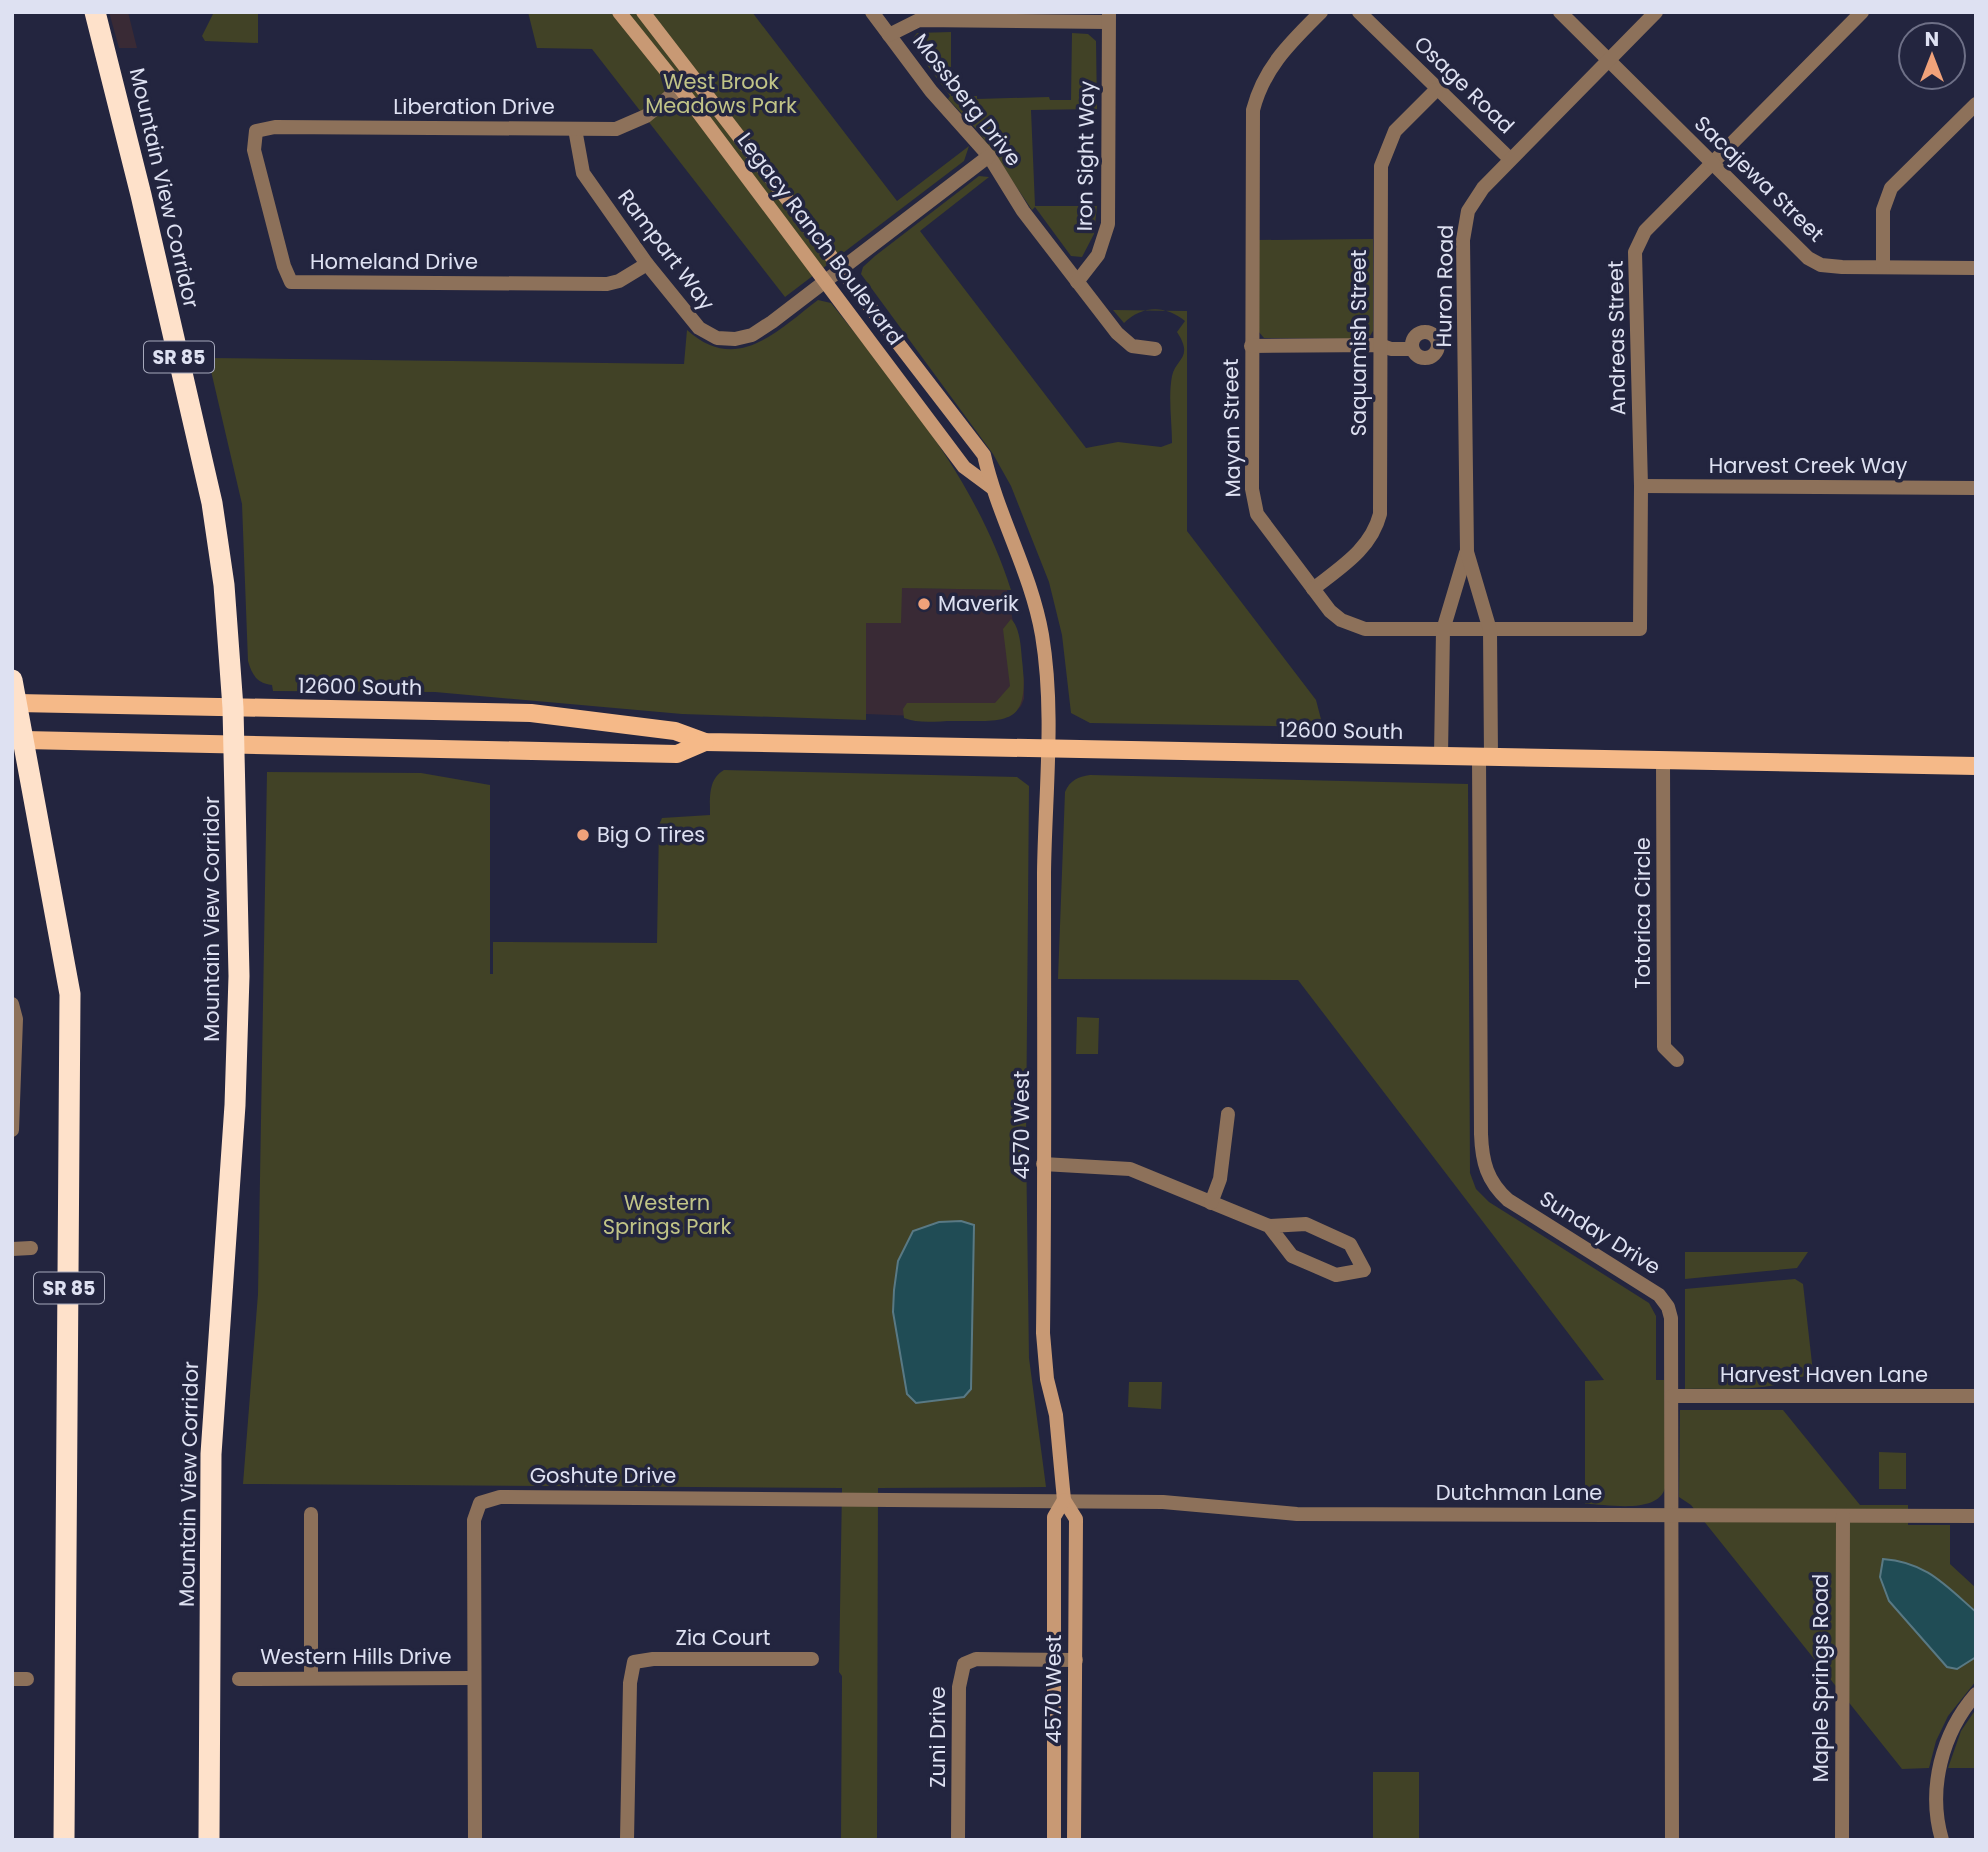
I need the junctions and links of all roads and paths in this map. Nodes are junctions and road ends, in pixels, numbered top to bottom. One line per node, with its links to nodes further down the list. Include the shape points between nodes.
1 (94, 12): 42 (highway, Mountain View Corridor / SR 85, via 145,209 212,503 224,585)
2 (619, 12): 13 (street, Legacy Ranch Boulevard)
3 (643, 12): 24 (street, Legacy Ranch Boulevard)
4 (872, 12): 11 (street, Mossberg Drive)
5 (1321, 12): 30 (street, Mayan Street, via 1272,63 1253,110)
6 (1359, 12): 14 (street, Osage Road)
7 (1560, 12): 12 (street, Sacajewa Street)
8 (1656, 12): 12 (street, Huron Road)
9 (1862, 12): 20 (street, Andreas Street)
10 (1108, 17): 11 (street, via 919,20); 25 (street, Iron Sight Way, via 1108,224 1098,255)
11 (889, 35): 18 (street, Mossberg Drive)
12 (1608, 61): 19 (street, Huron Road); 20 (street, Sacajewa Street)
13 (680, 88): 16 (street, Liberation Drive, via 635,123 615,129); 24 (street, Legacy Ranch Boulevard)
14 (1436, 90): 19 (street, Osage Road); 28 (street, Saquamish Street, via 1395,131 1381,166)
15 (1976, 104): 22 (street, via 1891,188 1884,210)
16 (575, 129): 17 (street, Liberation Drive, via 275,127); 21 (street, Rampart Way, via 583,173)
17 (256, 131): 21 (street, Homeland Drive, via 254,150 291,282 607,284)
18 (989, 156): 24 (street, Rampart Way); 25 (street, Mossberg Drive, via 1023,211)
19 (1510, 159): 27 (street, Huron Road, via 1468,211 1463,240)
20 (1712, 162): 22 (street, Sacajewa Street, via 1808,258 1821,265); 32 (street, Andreas Street, via 1645,231 1635,252)
21 (647, 264): 24 (street, Rampart Way, via 699,328 717,338 752,335)
22 (1883, 267): 23 (street, Sacajewa Street)
23 (1976, 268)
24 (834, 276): 33 (street, Legacy Ranch Boulevard, via 964,467); 33 (street, Legacy Ranch Boulevard, via 984,455)
25 (1077, 282): 31 (street, Mossberg Drive, via 1124,341)
26 (1412, 344): 28 (street, via 1390,340); 29 (street, via 1418,333 1426,331 1436,337); 29 (street, via 1418,356 1427,358 1435,354)
27 (1464, 344): 29 (street); 35 (street, Huron Road)
28 (1380, 345): 30 (street); 36 (street, Saquamish Street, via 1380,513 1376,530 1366,546)
29 (1438, 345)
30 (1251, 346): 36 (street, Mayan Street, via 1252,489 1257,513)
31 (1155, 349)
32 (1641, 485): 34 (street, Harvest Creek Way); 37 (street, Andreas Street)
33 (991, 487): 46 (street, Legacy Ranch Boulevard, via 1030,585 1042,636)
34 (1976, 488)
35 (1467, 552): 38 (street, Huron Road); 39 (street, Huron Road)
36 (1313, 589): 38 (street, Mayan Street, via 1330,611 1353,626)
37 (1640, 629): 39 (street, Mayan Street)
38 (1443, 630): 39 (street, Mayan Street); 47 (street, Huron Road)
39 (1490, 630): 48 (street, Huron Road)
40 (12, 680): 41 (highway, SR 85)
41 (15, 703): 42 (main road, 12600 South); 43 (highway, SR 85)
42 (233, 708): 44 (main road, 12600 South, via 531,713 675,731); 45 (highway, Mountain View Corridor / SR 85)
43 (18, 740): 45 (main road, 12600 South); 74 (highway, SR 85, via 70,994)
44 (705, 742): 45 (main road, 12600 South, via 677,754); 46 (main road, 12600 South)
45 (234, 745): 75 (highway, Mountain View Corridor / SR 85, via 239,988 211,1454)
46 (1046, 749): 47 (main road, 12600 South); 55 (street, 4570 West)
47 (1440, 755): 48 (main road, 12600 South)
48 (1485, 756): 49 (main road, 12600 South); 60 (street, Sunday Drive, via 1480,1134 1486,1172 1508,1200 1664,1300 1672,1330)
49 (1663, 762): 50 (main road, 12600 South); 52 (street, Totorica Circle, via 1664,1047)
50 (1976, 766)
51 (12, 1004): 54 (street, via 16,1019)
52 (1677, 1060)
53 (1228, 1114): 56 (street, via 1220,1179)
54 (12, 1130)
55 (1043, 1164): 56 (street, via 1130,1169); 62 (street, 4570 West, via 1043,1333)
56 (1211, 1203): 57 (street)
57 (1269, 1226): 57 (street, via 1292,1256 1336,1275 1364,1270 1350,1244 1306,1224)
58 (31, 1248): 59 (street)
59 (12, 1249)
60 (1672, 1396): 61 (street, Harvest Haven Lane); 63 (street, Sunday Drive)
61 (1976, 1396)
62 (1064, 1500): 63 (street, Dutchman Lane, via 1163,1502 1297,1514); 68 (street, 4570 West, via 1076,1519); 69 (street, 4570 West, via 1054,1517); 71 (street, Goshute Drive, via 500,1497 480,1503 474,1520)
63 (1672, 1513): 65 (street, Dutchman Lane); 81 (street, Sunday Drive)
64 (311, 1514): 70 (street)
65 (1843, 1516): 66 (street, Dutchman Lane); 82 (street, Maple Springs Road)
66 (1976, 1516)
67 (812, 1659): 77 (street, Zia Court, via 634,1662)
68 (1076, 1660): 69 (street, Zuni Drive); 80 (street, 4570 West)
69 (1053, 1661): 78 (street, Zuni Drive, via 975,1659 964,1664 959,1687); 79 (street, 4570 West)
70 (311, 1678): 71 (street, Western Hills Drive); 72 (street, Western Hills Drive)
71 (473, 1678): 76 (street, Goshute Drive)
72 (239, 1679)
73 (1976, 1694): 83 (street, via 1948,1737 1941,1761 1936,1804)
74 (64, 1840)
75 (209, 1840)
76 (475, 1840)
77 (627, 1840)
78 (958, 1840)
79 (1054, 1840)
80 (1074, 1840)
81 (1672, 1840)
82 (1842, 1840)
83 (1941, 1840)

